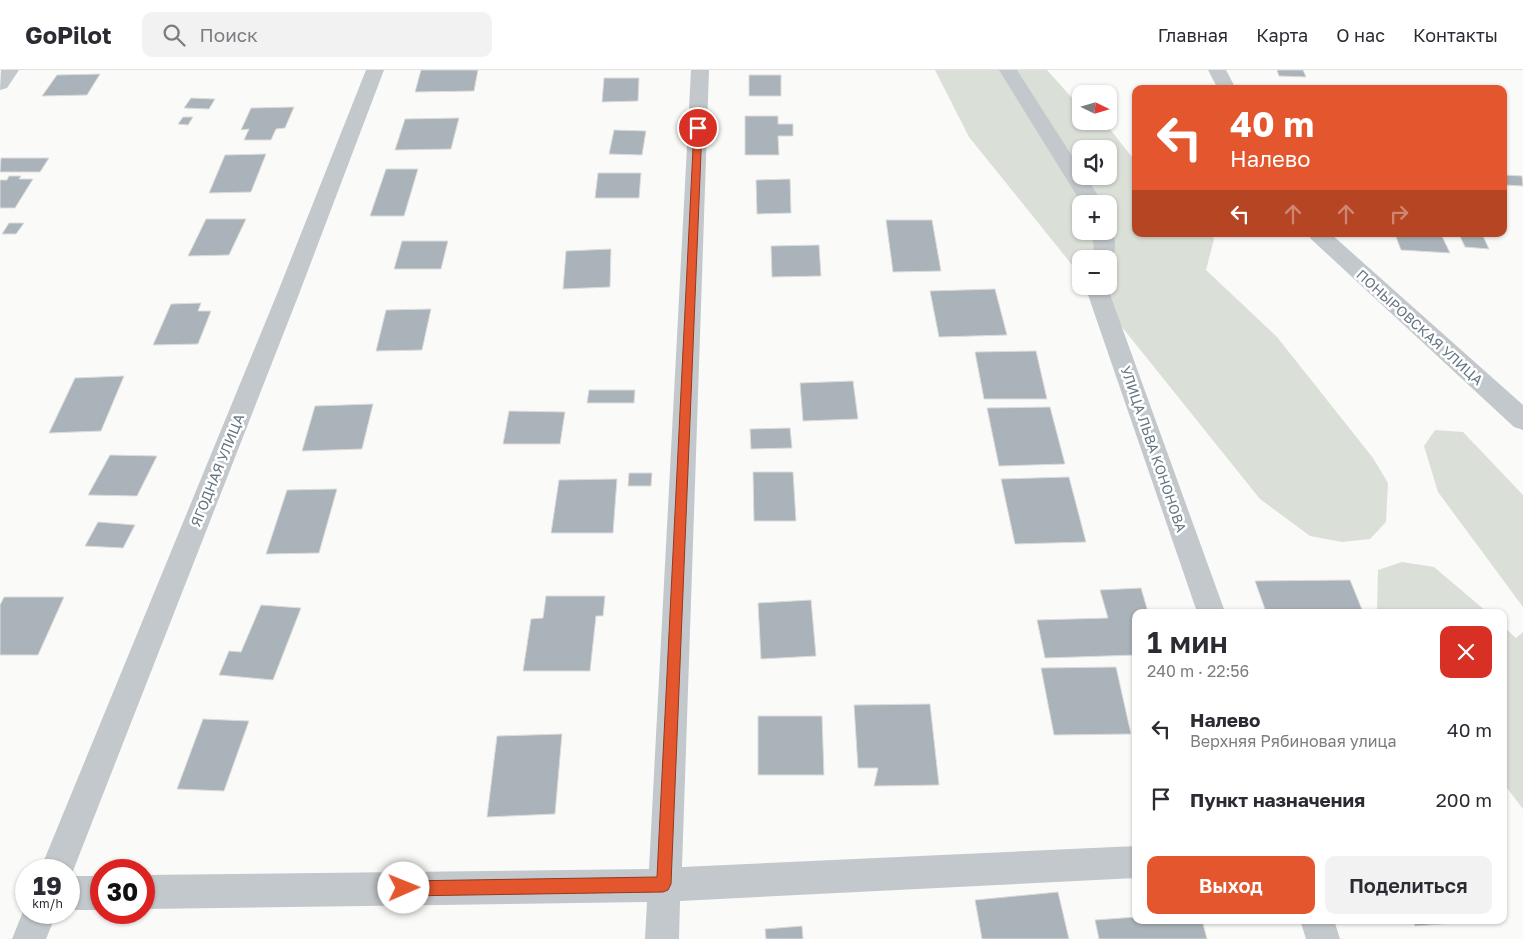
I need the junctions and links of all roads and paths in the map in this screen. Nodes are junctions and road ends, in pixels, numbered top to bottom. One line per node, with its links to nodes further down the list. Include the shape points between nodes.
1 (10, 70): 6 (street)
2 (375, 70): 13 (street, ЯГОДНАЯ УЛИЦА)
3 (700, 70): 15 (street)
4 (1008, 70): 8 (street)
5 (1217, 70): 7 (street)
6 (0, 84)
7 (1225, 85)
8 (1087, 195)
9 (1321, 237): 11 (street, ПОНЫРОВСКАЯ УЛИЦА)
10 (1099, 295): 12 (street, УЛИЦА ЛЬВА КОНОНОВА)
11 (1523, 420)
12 (1210, 609)
13 (61, 859)
14 (1132, 862): 15 (street)
15 (663, 884): 16 (street); 20 (street)
16 (155, 892)
17 (35, 924): 19 (street)
18 (1317, 924): 21 (street)
19 (29, 939)
20 (662, 939)
21 (1323, 939)

